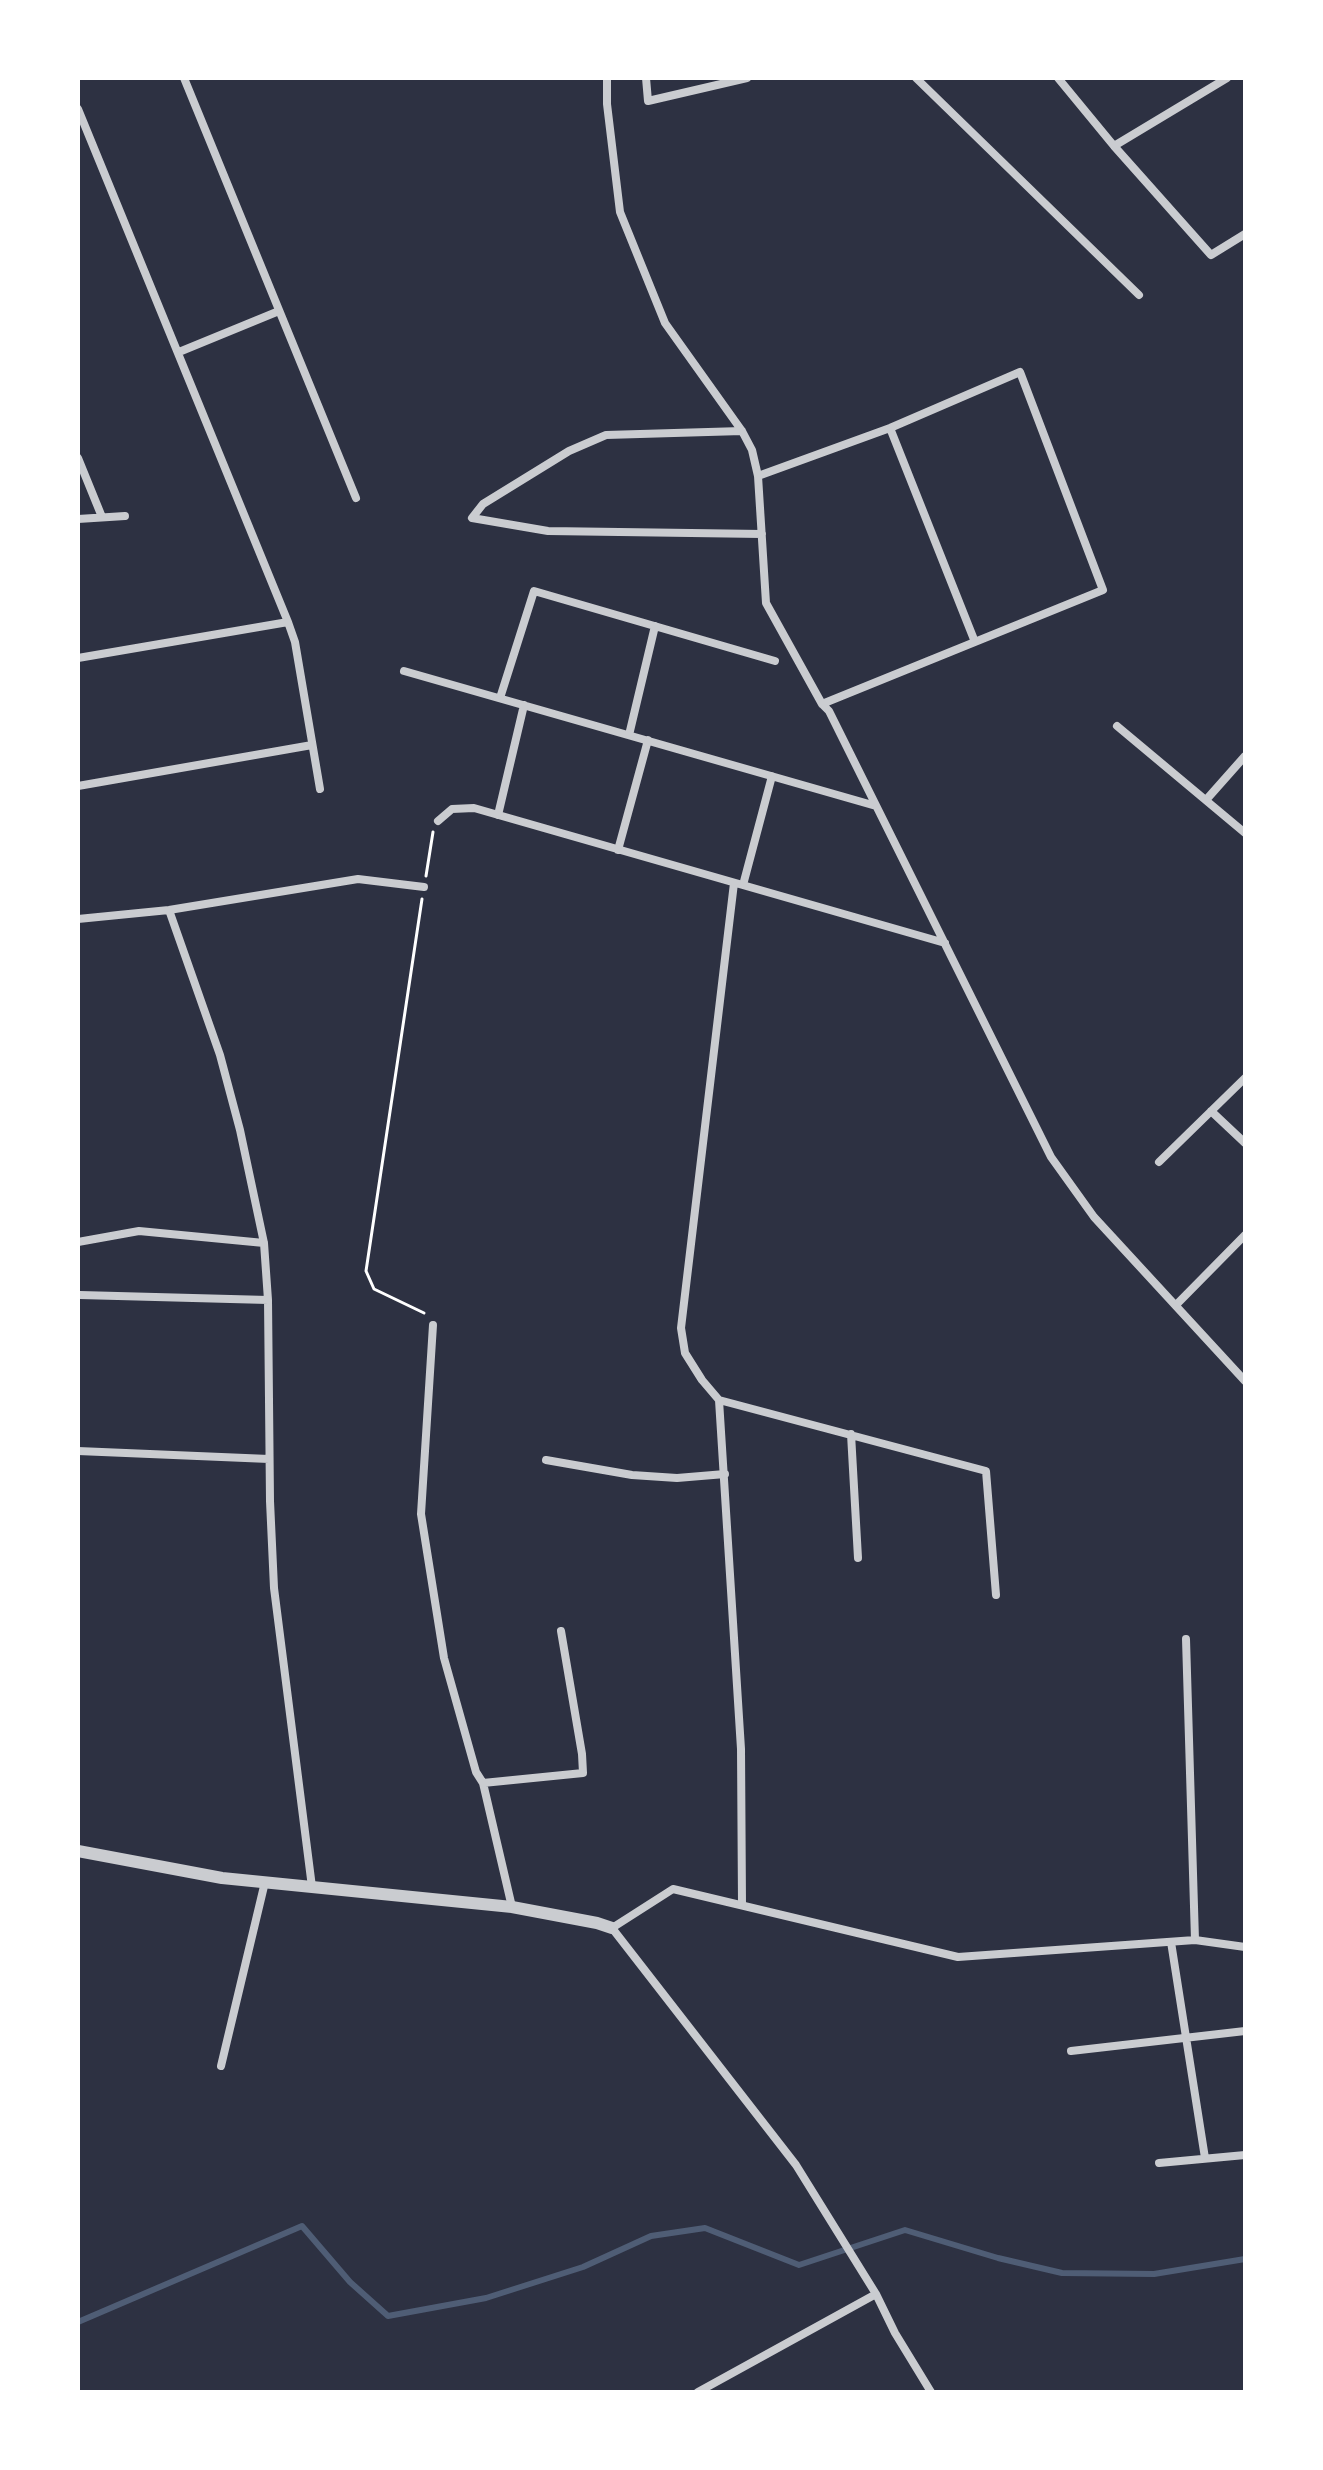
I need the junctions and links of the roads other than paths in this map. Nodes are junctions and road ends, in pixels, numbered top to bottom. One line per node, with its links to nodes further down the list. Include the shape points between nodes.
1 (184, 78): 12 (street)
2 (607, 78): 15 (street, via 620,212 665,323)
3 (646, 78): 4 (street, via 648,101)
4 (747, 78)
5 (1058, 78): 9 (street)
6 (1227, 78): 9 (street)
7 (920, 79): 11 (street)
8 (78, 109): 13 (street)
9 (1114, 146): 10 (street, via 1211,255)
10 (1245, 234)
11 (1139, 295)
12 (279, 311): 13 (street); 18 (street)
13 (179, 352): 23 (street)
14 (890, 428): 17 (street); 25 (street); 25 (street, via 1020,372 1103,590)
15 (742, 431): 17 (street); 22 (street, via 606,435 569,451 483,504 472,518 548,531)
16 (78, 458): 20 (street)
17 (758, 476): 22 (street)
18 (356, 498)
19 (125, 516): 20 (street)
20 (102, 517): 21 (street)
21 (78, 519)
22 (762, 534): 30 (street, via 766,603)
23 (288, 622): 26 (street); 35 (street)
24 (655, 626): 27 (street); 29 (street, via 534,591); 33 (street)
25 (975, 642): 30 (street)
26 (78, 658)
27 (775, 661)
28 (404, 671): 29 (street)
29 (500, 698): 31 (street)
30 (822, 704): 41 (street)
31 (524, 705): 33 (street); 42 (street)
32 (1117, 726): 40 (street)
33 (629, 735): 34 (street)
34 (648, 740): 37 (street); 45 (street)
35 (312, 745): 38 (street); 39 (street)
36 (1245, 756): 40 (street)
37 (772, 776): 41 (street); 46 (street)
38 (78, 786)
39 (320, 789)
40 (1206, 800): 44 (street)
41 (876, 806): 50 (street)
42 (498, 815): 43 (street, via 457,808); 45 (street)
43 (438, 821)
44 (1245, 833)
45 (618, 850): 46 (street)
46 (739, 884): 50 (street); 63 (street, via 681,1328 691,1366)
47 (424, 887): 48 (street, via 358,879)
48 (169, 910): 49 (street); 57 (street, via 220,1055)
49 (78, 919)
50 (945, 943): 60 (street, via 1051,1157 1094,1217)
51 (1245, 1078): 52 (street)
52 (1211, 1111): 53 (street); 54 (street)
53 (1245, 1143)
54 (1159, 1162)
55 (1245, 1235): 60 (street)
56 (78, 1242): 57 (street, via 139,1231)
57 (264, 1243): 59 (street)
58 (80, 1295): 59 (street)
59 (268, 1300): 66 (street)
60 (1176, 1305): 62 (street)
61 (433, 1325): 73 (street, via 421,1514 444,1658)
62 (1245, 1381)
63 (719, 1400): 64 (street); 68 (street)
64 (851, 1434): 69 (street); 70 (street, via 986,1471)
65 (78, 1451): 66 (street)
66 (269, 1459): 76 (street, via 274,1588)
67 (546, 1460): 68 (street, via 632,1475)
68 (725, 1474): 77 (street, via 741,1749)
69 (858, 1558)
70 (996, 1595)
71 (561, 1631): 73 (street, via 583,1773)
72 (1186, 1639): 80 (street)
73 (483, 1783): 78 (street)
74 (78, 1851): 75 (street)
75 (265, 1882): 76 (street); 86 (street)
76 (312, 1887): 78 (street)
77 (742, 1904): 79 (street, via 673,1889); 81 (street, via 958,1957)
78 (512, 1907): 79 (street)
79 (612, 1928): 90 (street, via 796,2165)
80 (1195, 1940): 81 (street); 82 (street)
81 (1171, 1942): 84 (street)
82 (1245, 1947)
83 (1245, 2031): 84 (street)
84 (1185, 2038): 85 (street); 88 (street)
85 (1071, 2051)
86 (221, 2066)
87 (1245, 2155): 88 (street)
88 (1205, 2158): 89 (street)
89 (1159, 2163)
90 (876, 2294): 91 (street); 92 (street)
91 (698, 2392)
92 (931, 2392)

